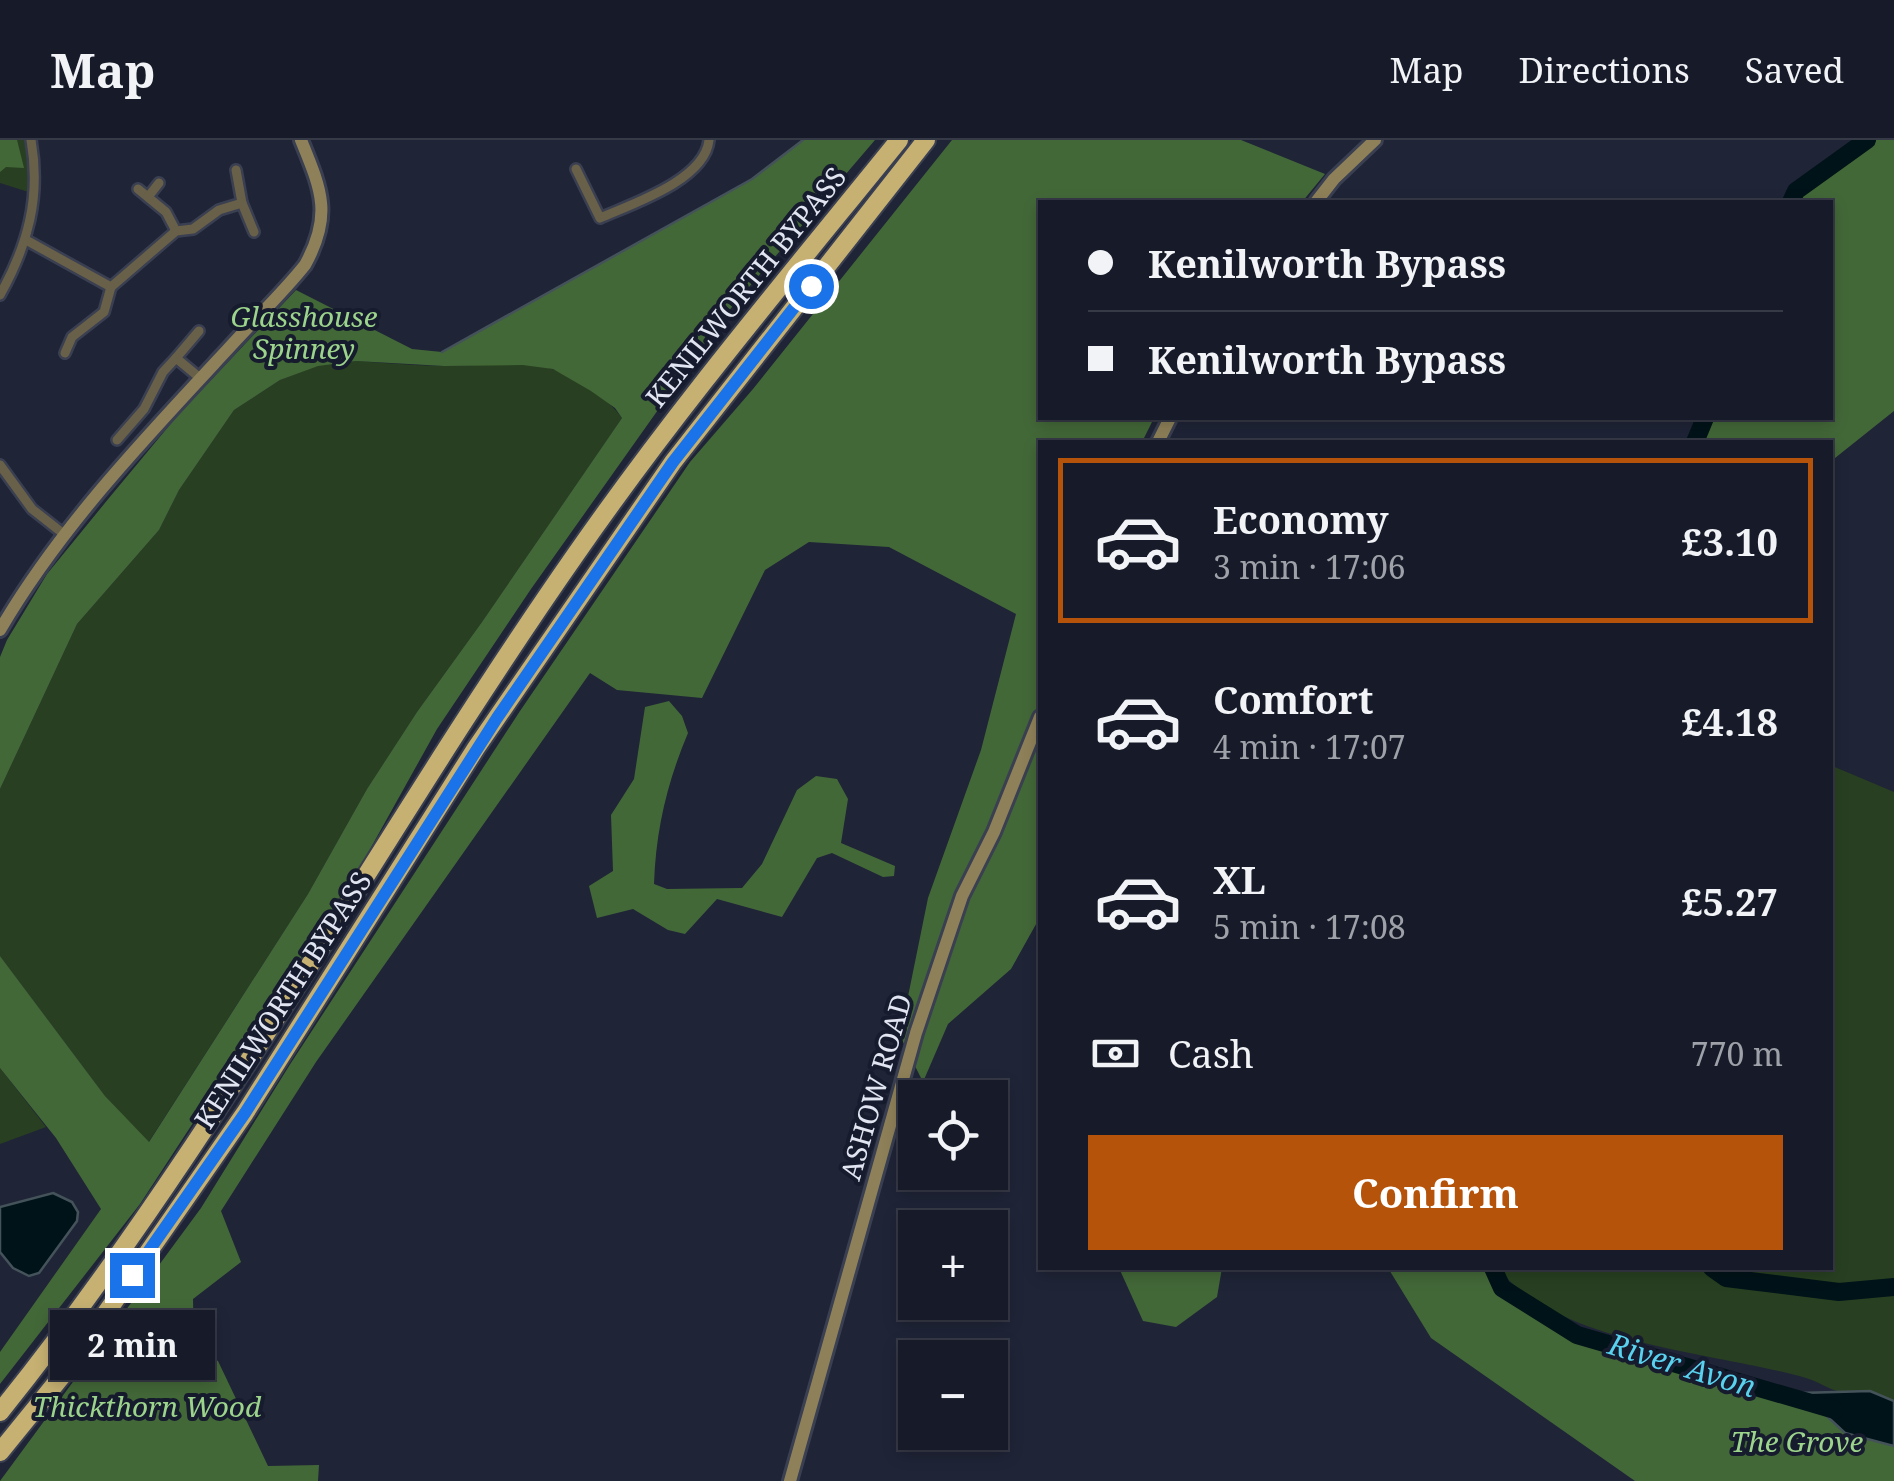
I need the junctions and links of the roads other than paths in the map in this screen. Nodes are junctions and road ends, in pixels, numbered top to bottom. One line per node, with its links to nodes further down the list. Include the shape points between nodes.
1 (44, 140): 7 (street)
2 (301, 140): 23 (main road, via 320,189 319,240 286,288)
3 (709, 140): 8 (street, via 699,162 674,183 600,218)
4 (899, 140): 29 (highway, KENILWORTH BYPASS, via 576,553 154,1205)
5 (926, 140): 30 (highway, KENILWORTH BYPASS, via 673,462 476,748 245,1113 65,1372)
6 (1375, 140): 13 (main road)
7 (31, 143): 17 (street, via 34,213)
8 (576, 169)
9 (236, 170): 14 (street)
10 (159, 183): 12 (street)
11 (138, 188): 12 (street)
12 (148, 197): 15 (street)
13 (1318, 200)
14 (242, 203): 15 (street); 16 (street)
15 (176, 231): 18 (street)
16 (254, 232)
17 (26, 240): 18 (street); 19 (street)
18 (111, 287): 21 (street, via 104,312 72,337)
19 (0, 295)
20 (199, 331): 22 (street)
21 (65, 353)
22 (176, 358): 23 (street); 24 (street)
23 (200, 378): 26 (main road)
24 (117, 440)
25 (0, 464): 26 (street, via 32,509)
26 (65, 535): 27 (main road)
27 (0, 630)
28 (1038, 722): 31 (main road, ASHOW ROAD, via 962,896 916,1033)
29 (0, 1412)
30 (0, 1452)
31 (790, 1481)

